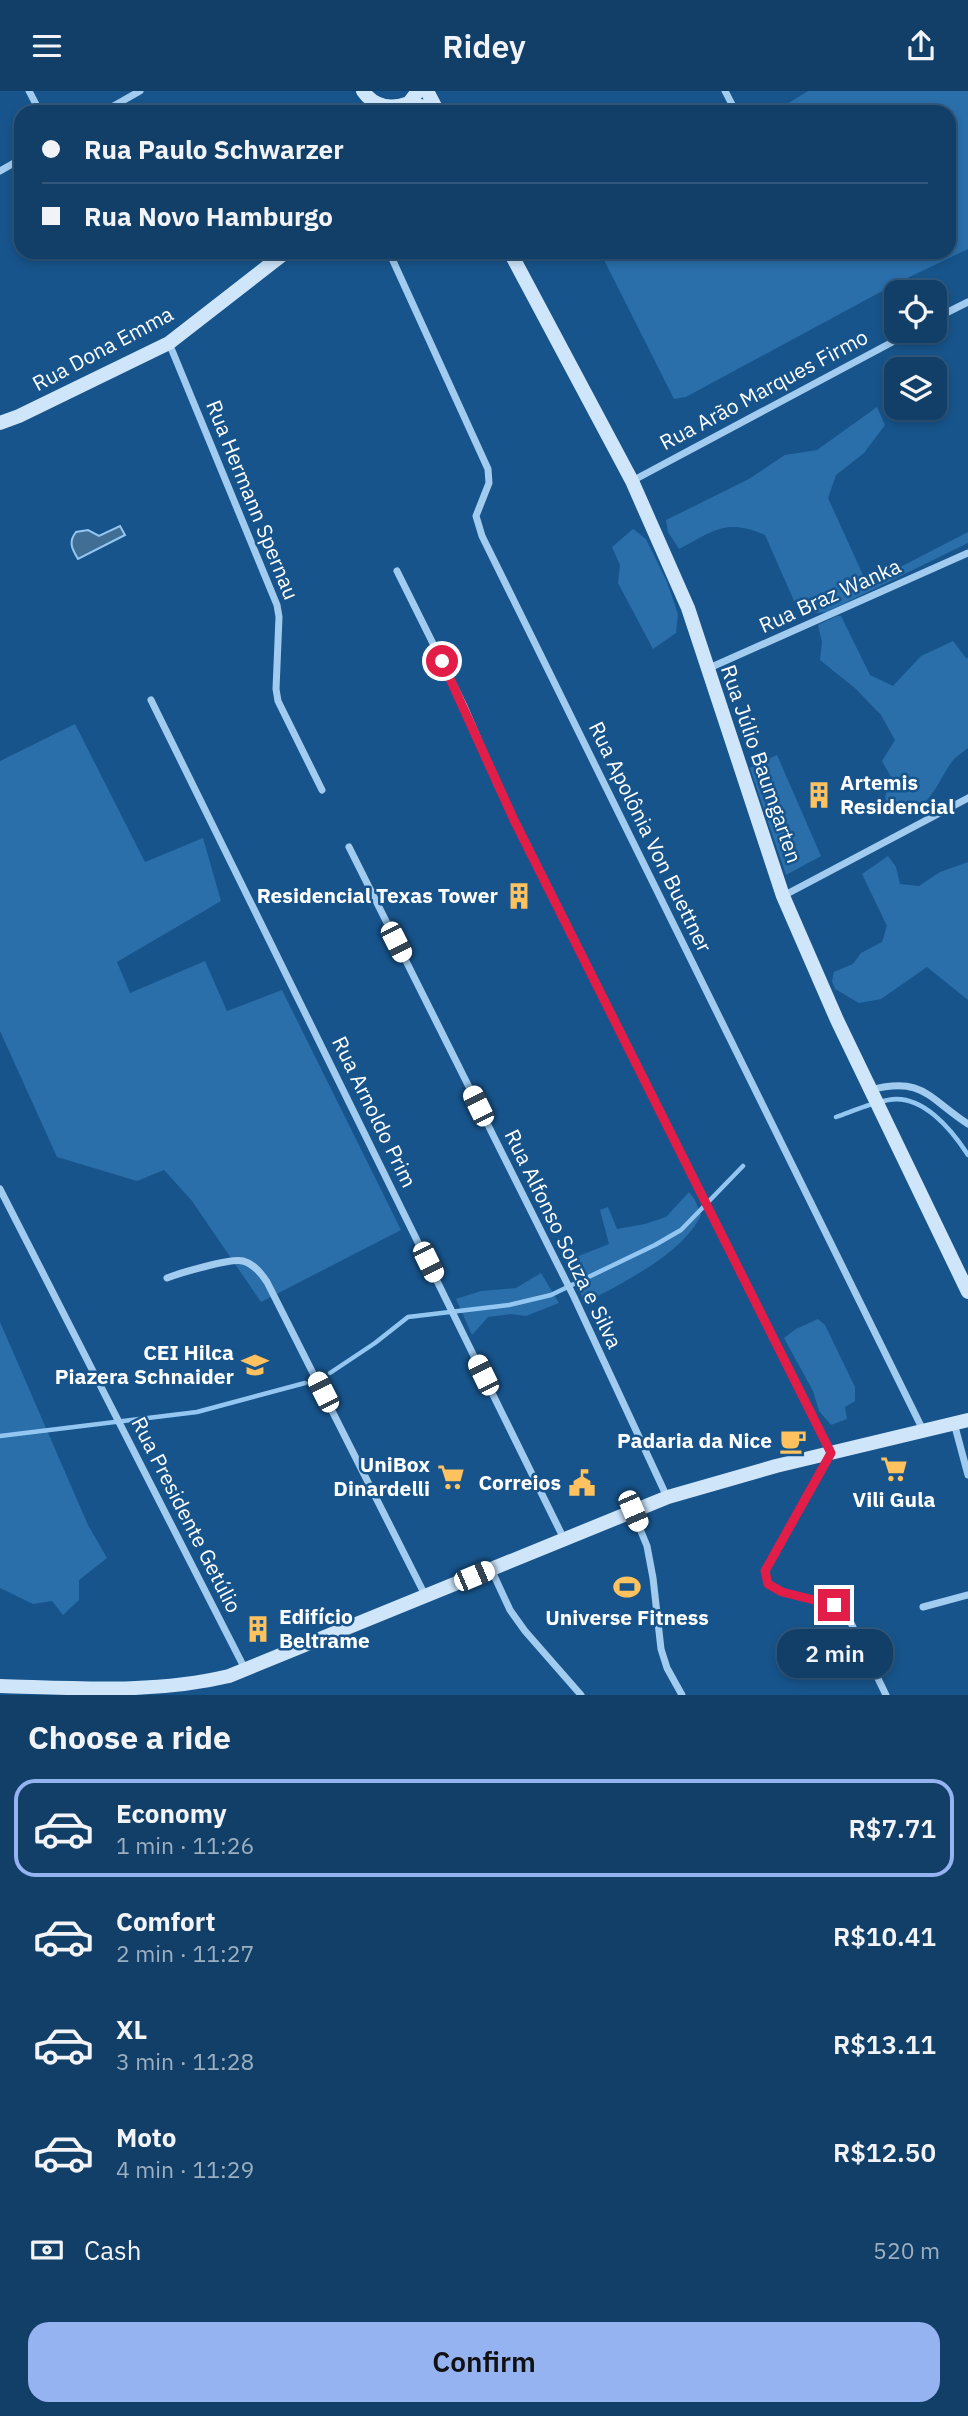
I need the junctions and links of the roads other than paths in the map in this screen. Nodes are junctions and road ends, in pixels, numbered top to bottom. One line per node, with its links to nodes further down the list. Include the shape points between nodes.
1 (140, 91): 4 (street)
2 (362, 91): 3 (street, via 374,103)
3 (403, 103)
4 (115, 105)
5 (277, 259): 10 (street, Rua Dona Emma)
6 (392, 259): 28 (street, Rua Apolônia Von Buettner, via 488,469 489,482 476,516 482,536)
7 (514, 259): 13 (street, Rua Júlio Baumgarten)
8 (968, 302): 9 (street)
9 (947, 313)
10 (169, 343): 12 (street, Rua Dona Emma); 18 (street, Rua Hermann Spernau, via 277,605 278,701)
11 (891, 343): 13 (street, Rua Arão Marques Firmo)
12 (0, 423)
13 (632, 481): 16 (street, Rua Júlio Baumgarten, via 688,608)
14 (968, 553): 16 (street, Rua Braz Wanka)
15 (397, 571): 29 (street, via 502,794)
16 (707, 669): 21 (street, Rua Júlio Baumgarten)
17 (151, 701): 33 (street, Rua Arnoldo Prim)
18 (321, 790)
19 (968, 798): 21 (street)
20 (349, 847): 31 (street, Rua Alfonso Souza e Silva)
21 (783, 896): 22 (street, Rua Júlio Baumgarten)
22 (874, 1098): 23 (street, via 897,1084 913,1086); 26 (street, Rua Júlio Baumgarten)
23 (968, 1124)
24 (0, 1189): 38 (street, Rua Presidente Getúlio)
25 (167, 1278): 35 (street, via 241,1260 257,1268)
26 (968, 1292)
27 (961, 1421): 28 (street); 30 (street)
28 (923, 1430): 29 (street)
29 (831, 1453): 31 (street); 42 (street, via 765,1571 768,1584 782,1592 834,1605 851,1623)
30 (968, 1475)
31 (668, 1497): 32 (street)
32 (633, 1511): 33 (street); 41 (street, via 647,1546 661,1649)
33 (564, 1539): 34 (street)
34 (491, 1569): 35 (street); 40 (street, via 525,1631)
35 (425, 1595): 38 (street)
36 (968, 1595): 37 (street)
37 (923, 1607)
38 (246, 1671): 39 (street, via 157,1688)
39 (0, 1686)
40 (581, 1695)
41 (682, 1695)
42 (886, 1695)

